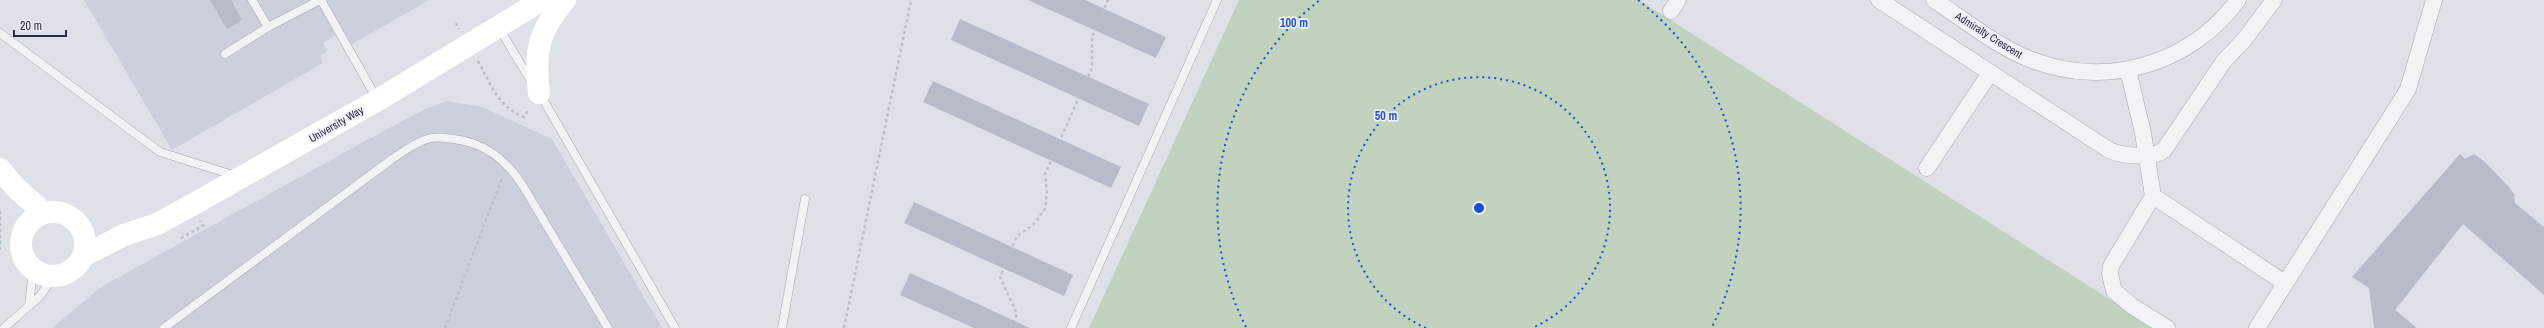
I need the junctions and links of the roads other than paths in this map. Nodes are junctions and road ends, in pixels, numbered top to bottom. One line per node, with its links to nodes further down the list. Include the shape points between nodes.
1 (252, 0): 12 (lane)
2 (321, 0): 12 (lane); 18 (lane)
3 (542, 0): 11 (street, University Way)
4 (565, 0): 17 (street, via 541,36 535,63)
5 (1217, 0): 38 (lane)
6 (1879, 0): 16 (street)
7 (1934, 0): 15 (street, Admiralty Crescent, via 2031,60 2076,72 2105,73)
8 (2238, 0): 15 (street, Admiralty Crescent, via 2208,33 2180,52 2164,60)
9 (2274, 0): 19 (street, via 2244,40 2224,60 2164,150)
10 (2434, 0): 31 (street, via 2408,88)
11 (497, 26): 17 (lane); 18 (street, University Way)
12 (268, 27): 14 (lane)
13 (0, 33): 22 (lane, via 160,152)
14 (225, 54)
15 (2128, 70): 19 (street)
16 (1990, 72): 19 (street, via 2109,150 2122,155); 20 (street)
17 (539, 93): 36 (lane)
18 (378, 100): 22 (street, University Way)
19 (2146, 155): 23 (street)
20 (1927, 168)
21 (0, 169): 25 (street)
22 (242, 177): 27 (street, University Way, via 168,219)
23 (2153, 196): 31 (street); 39 (street, via 2111,266 2110,274 2114,292)
24 (805, 199): 37 (lane)
25 (36, 217): 26 (street, via 52,211 70,216); 29 (street, via 23,230 21,252)
26 (82, 229): 27 (street, University Way); 28 (street, via 85,243)
27 (124, 235): 28 (street, University Way)
28 (83, 256): 30 (street, via 71,270)
29 (33, 270): 30 (street, via 43,275); 32 (lane)
30 (54, 276): 32 (lane)
31 (2285, 283): 40 (street)
32 (29, 306): 33 (lane)
33 (4, 328)
34 (164, 328): 35 (lane, via 392,159 419,142 438,137 465,141 493,152 507,164 523,186)
35 (608, 328)
36 (675, 328)
37 (782, 328)
38 (1071, 328)
39 (2166, 328)
40 (2257, 328)

